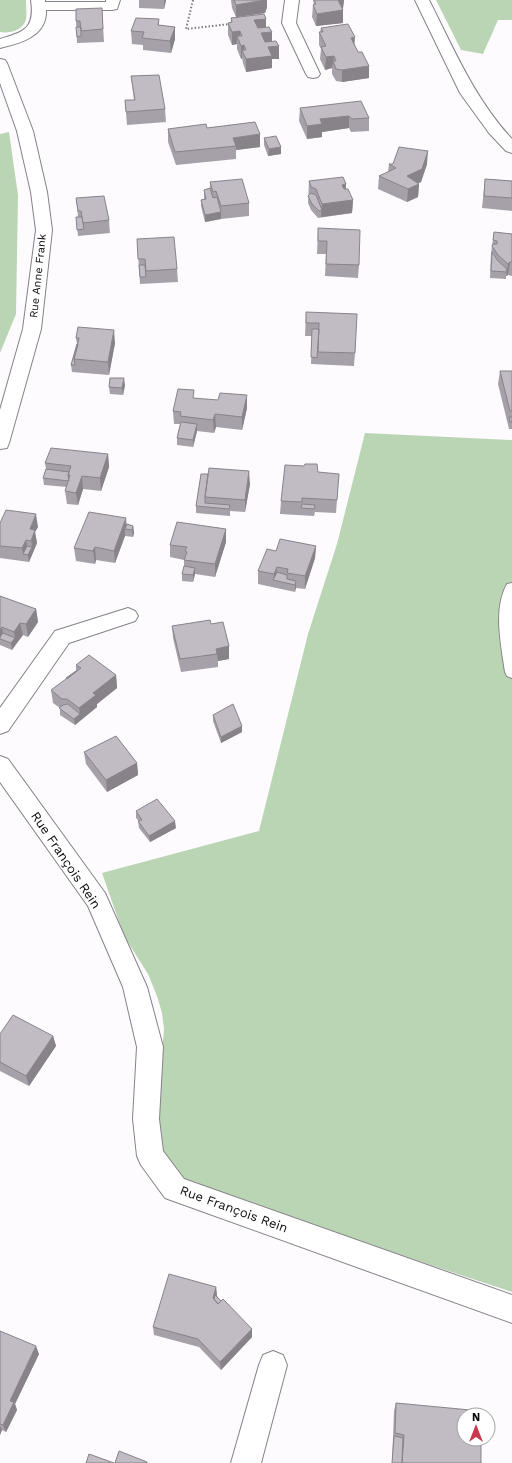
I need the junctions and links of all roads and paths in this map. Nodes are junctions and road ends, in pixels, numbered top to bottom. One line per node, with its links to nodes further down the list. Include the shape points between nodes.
1 (113, 0): 5 (street, via 112,6)
2 (193, 0): 6 (path, via 186,29)
3 (292, 0): 9 (street, via 289,23)
4 (422, 0): 10 (street, via 468,93 495,130)
5 (38, 3): 7 (street, via 37,24 21,37)
6 (231, 24)
7 (0, 44)
8 (0, 63): 11 (street, Rue Anne Frank, via 25,131 39,192 44,230 32,329)
9 (313, 74)
10 (512, 148)
11 (0, 443)
12 (512, 588): 14 (lane, via 509,595 507,637)
13 (128, 616): 15 (street, via 62,637)
14 (512, 672)
15 (0, 725)
16 (0, 766): 17 (street, Rue François Rein, via 96,900 135,987 150,1047 146,1119 150,1156 176,1189)
17 (512, 1309)
18 (273, 1365): 19 (street)
19 (246, 1463)

